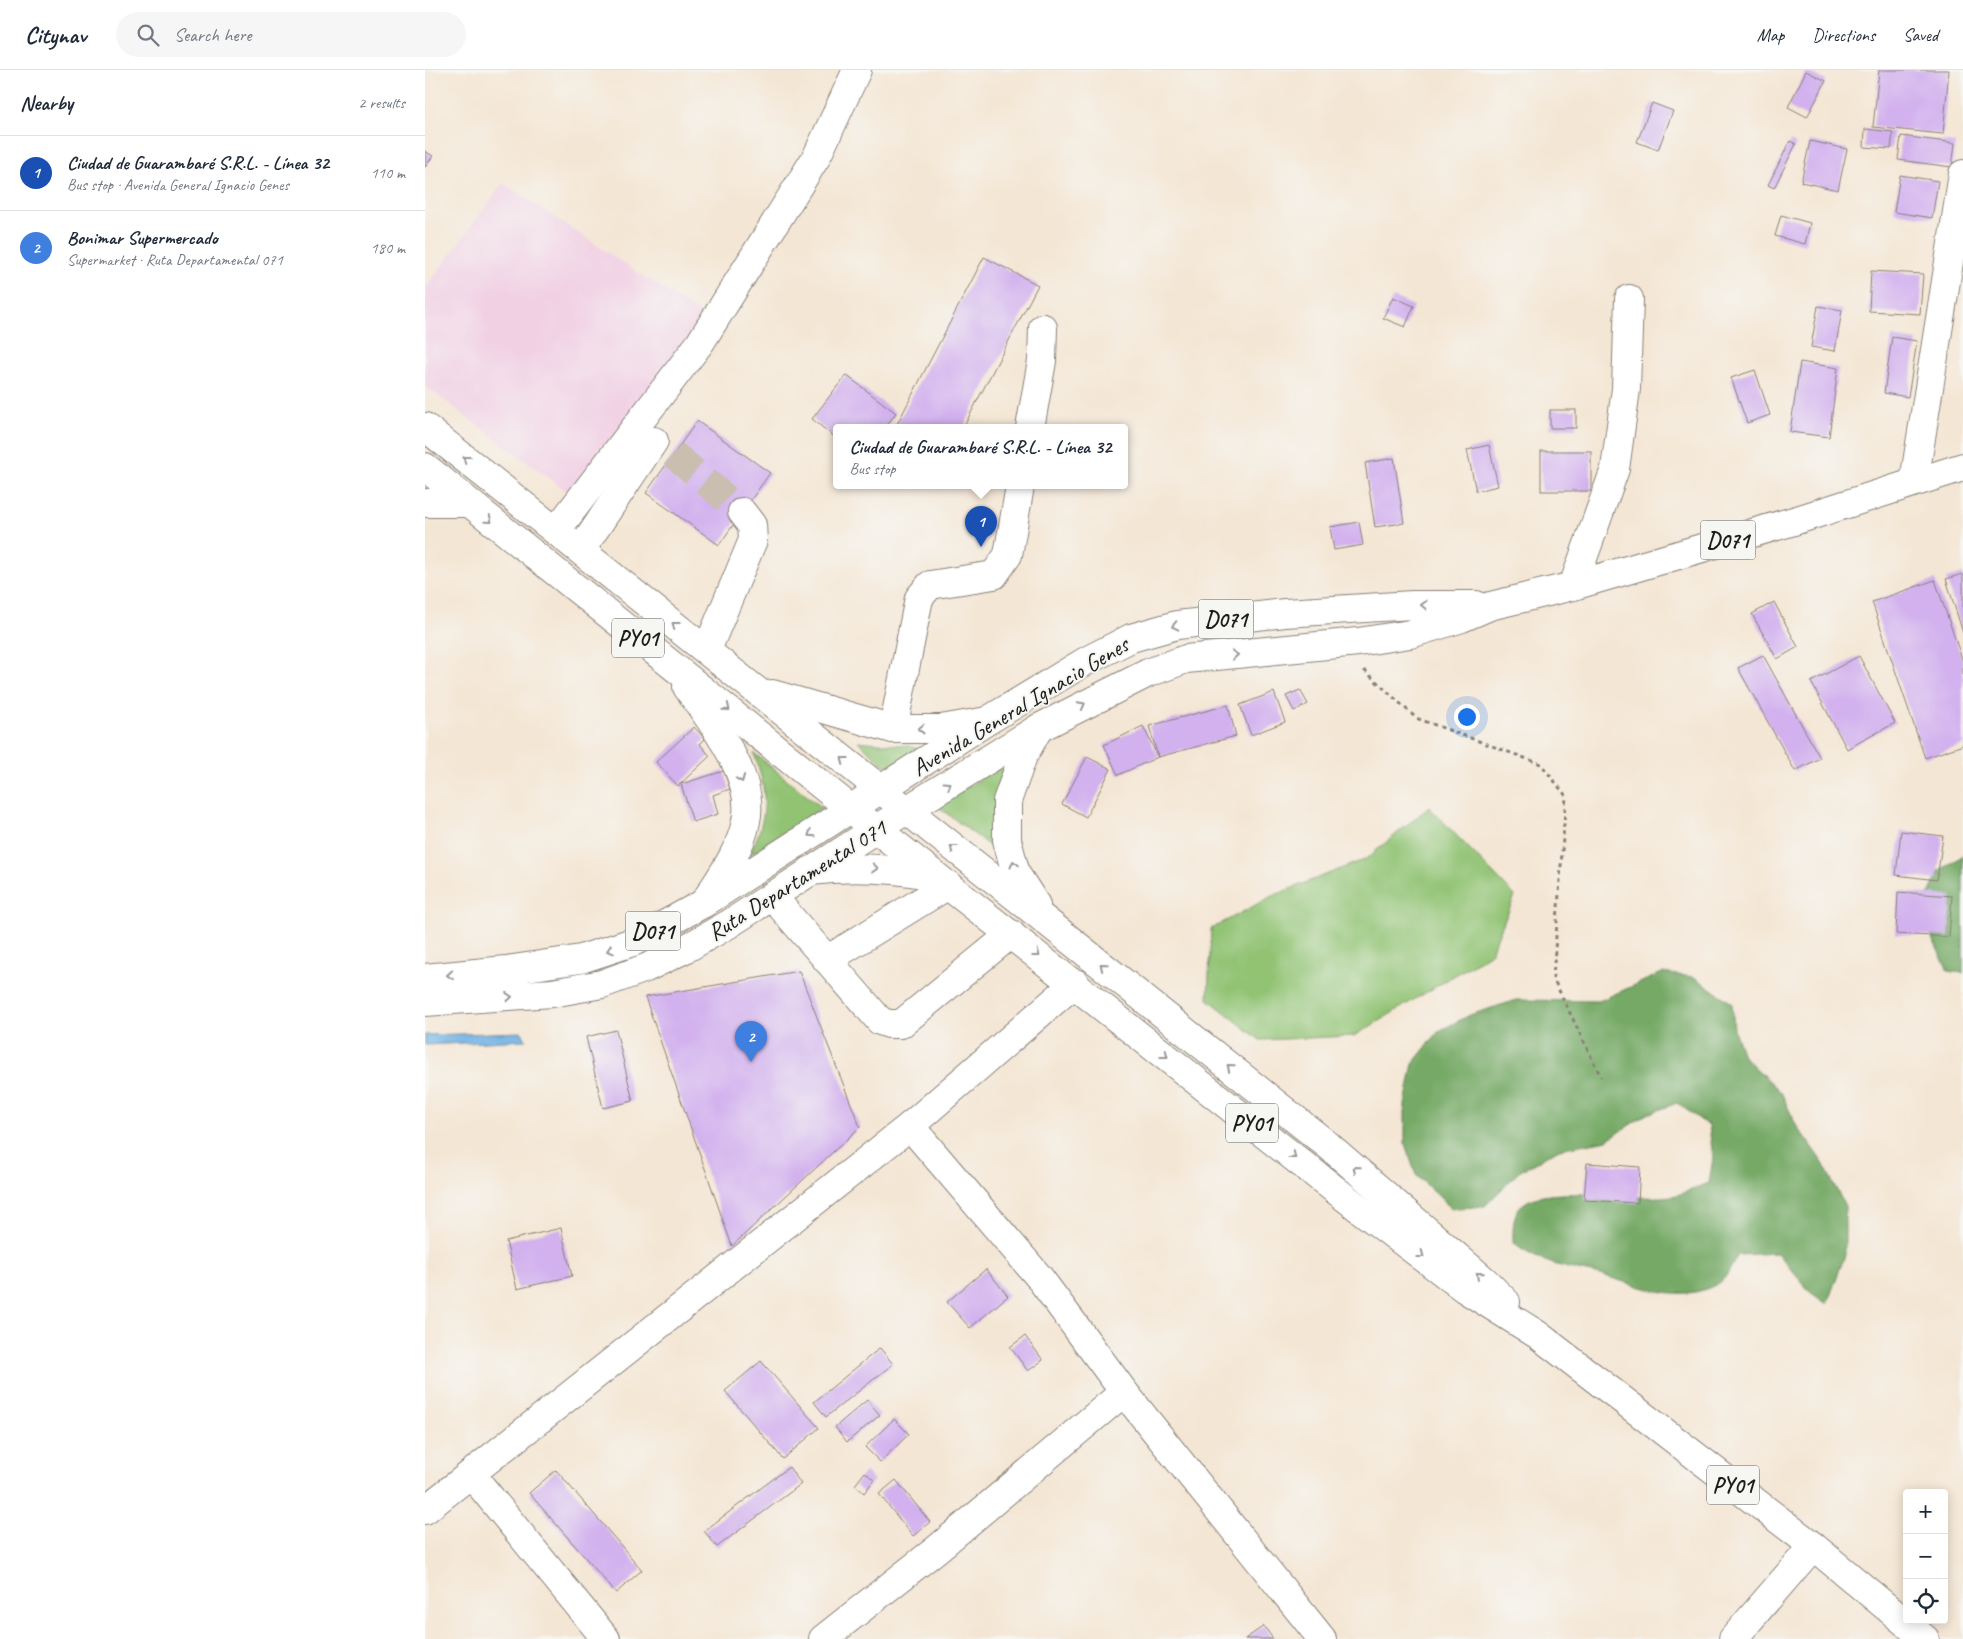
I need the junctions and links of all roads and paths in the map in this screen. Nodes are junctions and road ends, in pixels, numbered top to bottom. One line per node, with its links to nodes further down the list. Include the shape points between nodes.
1 (857, 70): 7 (main road, via 817,156 699,343)
2 (1963, 174): 10 (main road)
3 (1629, 299): 17 (main road, via 1626,389 1615,469)
4 (1043, 328): 5 (main road, via 1042,361)
5 (1031, 424)
6 (425, 427): 15 (main road, PY01, one-way to 6)
7 (655, 441): 15 (main road); 16 (main road)
8 (425, 467): 13 (main road, PY01)
9 (1963, 467): 10 (main road, Avenida General Ignacio Genes / D071)
10 (1914, 482): 17 (main road, Avenida General Ignacio Genes / D071)
11 (1019, 489): 25 (main road, via 1008,555 994,575 930,585 919,598)
12 (425, 503): 13 (main road)
13 (469, 503): 21 (main road, PY01, one-way to 21)
14 (742, 512): 20 (main road, via 752,525 753,540)
15 (556, 531): 16 (main road, PY01)
16 (581, 550): 20 (main road, PY01, one-way to 16)
17 (1573, 586): 18 (main road, Avenida General Ignacio Genes / D071)
18 (1490, 606): 19 (main road, Avenida General Ignacio Genes / D071, via 1410,634); 23 (main road, Avenida General Ignacio Genes / D071, one-way to 23, via 1413,605 1285,613 1177,625 1122,643 1086,661)
19 (1337, 644): 24 (main road, Avenida General Ignacio Genes / D071, one-way to 19, via 1148,673 1186,659); 40 (path, via 1416,718 1541,764 1566,796 1553,978)
20 (707, 650): 22 (main road, PY01)
21 (671, 663): 27 (main road, PY01, one-way to 27); 33 (main road, one-way to 33, via 726,744 743,780 748,800 746,822 730,862)
22 (755, 688): 25 (main road); 26 (main road, PY01, one-way to 22)
23 (987, 721): 25 (main road, one-way to 25, via 941,729); 26 (main road, Avenida General Ignacio Genes / D071)
24 (1039, 728): 28 (main road, Avenida General Ignacio Genes / D071, one-way to 24); 34 (main road, one-way to 24, via 1017,874 1007,840 1007,801 1023,756)
25 (893, 729)
26 (883, 790): 27 (main road, Ruta Departamental 071 / D071); 28 (main road, PY01)
27 (852, 807): 29 (main road, PY01); 33 (main road, Ruta Departamental 071 / D071, one-way to 33)
28 (907, 811): 29 (main road, Ruta Departamental 071 / D071); 34 (main road, PY01, one-way to 28)
29 (876, 829): 30 (main road, Ruta Departamental 071 / D071); 31 (main road, PY01)
30 (809, 871): 31 (main road, one-way to 31, via 875,868); 32 (main road, Ruta Departamental 071 / D071)
31 (943, 880): 35 (main road, PY01); 36 (main road)
32 (772, 896): 36 (main road); 39 (main road, Ruta Departamental 071 / D071, one-way to 32, via 552,993 602,984 687,948)
33 (704, 903): 37 (main road, Ruta Departamental 071 / D071, one-way to 37, via 633,942 581,959)
34 (1047, 921): 42 (main road, PY01, one-way to 34, via 1484,1280 1329,1146)
35 (1011, 934): 36 (main road, via 901,1024 880,1021); 38 (main road, PY01, one-way to 38)
36 (827, 960)
37 (425, 978)
38 (1075, 983): 41 (main road); 42 (main road, PY01, one-way to 42, via 1465,1289)
39 (425, 1002)
40 (1601, 1077)
41 (910, 1126): 43 (main road, via 1039,1277); 44 (main road)
42 (1538, 1335): 46 (main road, PY01)
43 (1124, 1392): 48 (main road, via 937,1550); 49 (main road)
44 (471, 1474): 45 (main road); 47 (main road)
45 (425, 1510)
46 (1813, 1546): 50 (main road); 51 (main road, PY01)
47 (606, 1639)
48 (823, 1639)
49 (1322, 1639)
50 (1733, 1639)
51 (1925, 1639)

